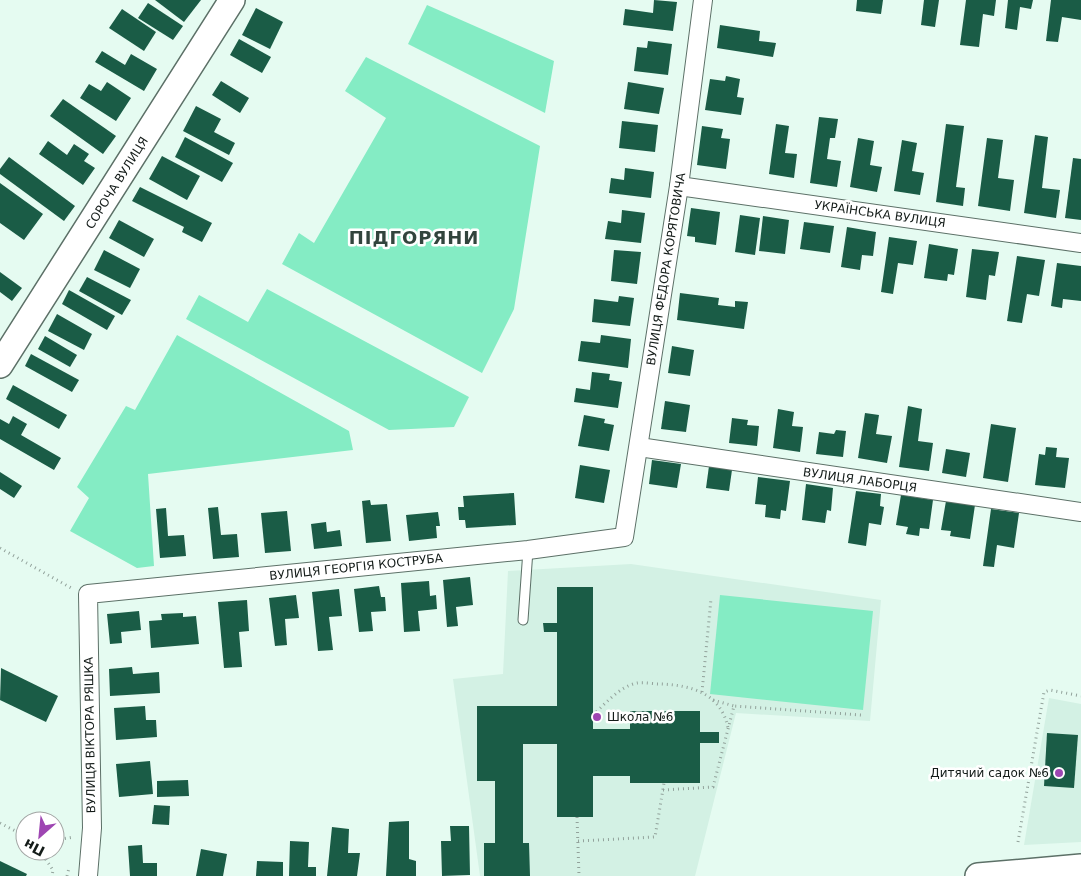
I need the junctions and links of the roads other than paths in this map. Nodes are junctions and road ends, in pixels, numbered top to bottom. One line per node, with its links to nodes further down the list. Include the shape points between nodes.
1 (232, 0): 5 (main road, СОРОЧА ВУЛИЦЯ)
2 (703, 0): 3 (street, ВУЛИЦЯ ФЕДОРА КОРЯТОВИЧА)
3 (679, 186): 4 (street, УКРАЇНСЬКА ВУЛИЦЯ); 6 (street, ВУЛИЦЯ ФЕДОРА КОРЯТОВИЧА)
4 (1081, 243)
5 (0, 365)
6 (638, 447): 7 (street, ВУЛИЦЯ ЛАБОРЦЯ); 8 (street, ВУЛИЦЯ ФЕДОРА КОРЯТОВИЧА)
7 (1081, 512)
8 (624, 537): 9 (street, ВУЛИЦЯ ГЕОРГІЯ КОСТРУБА)
9 (528, 550): 10 (street, ВУЛИЦЯ ГЕОРГІЯ КОСТРУБА); 11 (lane)
10 (88, 594): 13 (street, ВУЛИЦЯ ВІКТОРА РЯШКА, via 92,828)
11 (523, 620)
12 (1081, 867): 14 (main road)
13 (88, 876)
14 (978, 876)

